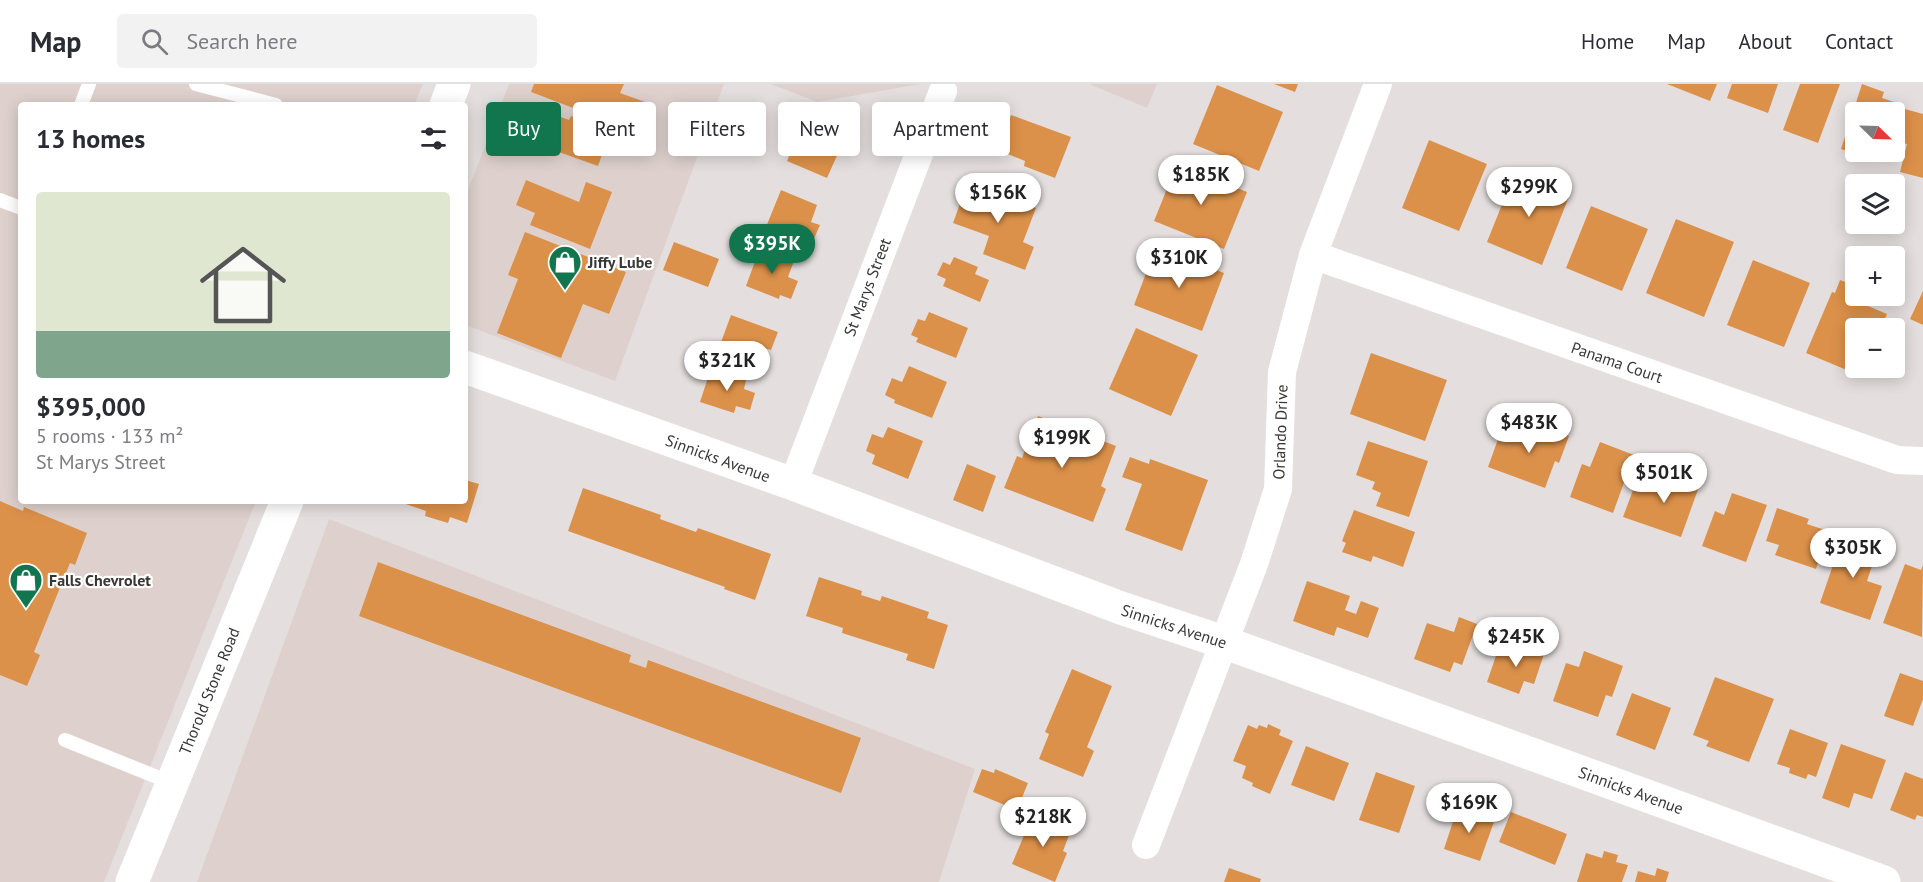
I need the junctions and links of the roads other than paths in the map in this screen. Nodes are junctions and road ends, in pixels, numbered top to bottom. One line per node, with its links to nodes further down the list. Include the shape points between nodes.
1 (89, 84): 6 (lane)
2 (196, 84): 7 (lane)
3 (454, 84): 8 (street)
4 (1378, 84): 11 (street, Orlando Drive)
5 (943, 91): 14 (street, St Marys Street)
6 (82, 102)
7 (265, 102)
8 (447, 102)
9 (0, 200): 10 (lane)
10 (18, 207)
11 (1313, 255): 13 (street, Panama Court, via 1898,460); 16 (street, Orlando Drive, via 1282,372 1278,489)
12 (468, 368): 14 (street, Sinnicks Avenue)
13 (1923, 461)
14 (793, 484): 16 (street, Sinnicks Avenue, via 1121,608)
15 (285, 504): 18 (street, Thorold Stone Road)
16 (1223, 642): 19 (street, Orlando Drive); 21 (street, Sinnicks Avenue)
17 (65, 740): 18 (lane)
18 (172, 783): 20 (street, Thorold Stone Road)
19 (1146, 845)
20 (132, 882)
21 (1884, 882)

